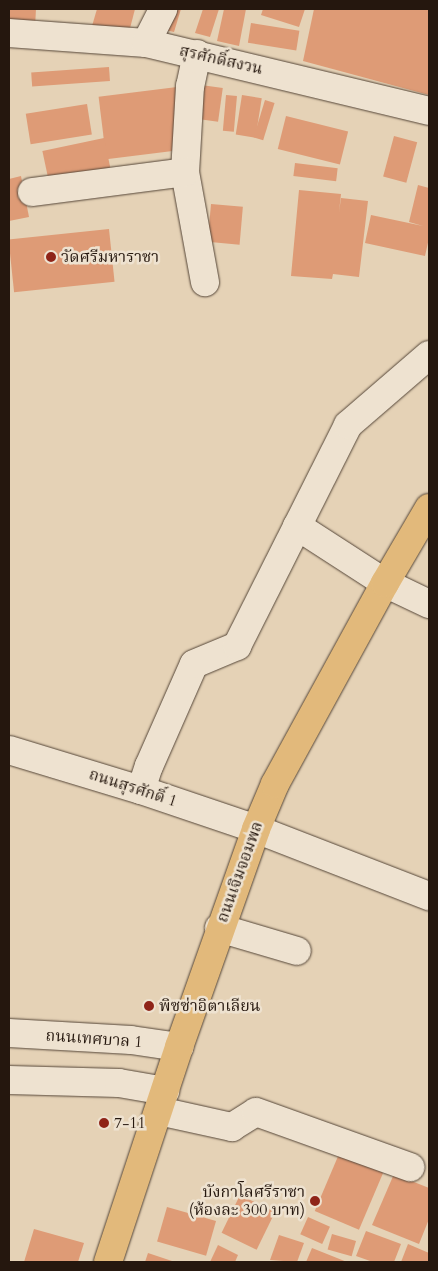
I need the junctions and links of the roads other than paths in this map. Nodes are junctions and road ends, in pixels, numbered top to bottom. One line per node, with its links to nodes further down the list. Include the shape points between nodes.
1 (163, 9): 3 (street)
2 (9, 33): 3 (street, สุรศักดิ์สงวน)
3 (146, 43): 4 (street, สุรศักดิ์สงวน)
4 (197, 54): 5 (street, สุรศักดิ์สงวน); 6 (street, via 190,86)
5 (429, 111)
6 (185, 172): 7 (street); 8 (street)
7 (32, 192)
8 (205, 282)
9 (429, 355): 11 (street, via 348,425)
10 (429, 508): 12 (main road, ถนนเจิมจอมพล)
11 (297, 526): 12 (street); 15 (street, via 237,646 194,664)
12 (385, 583): 13 (street); 16 (main road, ถนนเจิมจอมพล, via 275,784)
13 (429, 604)
14 (9, 750): 15 (street, ถนนสุรศักดิ์ 1)
15 (141, 790): 16 (street, ถนนสุรศักดิ์ 1)
16 (256, 829): 17 (street, ถนนสุรศักดิ์ 1); 18 (main road, ถนนเจิมจอมพล)
17 (429, 896)
18 (219, 928): 19 (street); 21 (main road, ถนนเจิมจอมพล)
19 (297, 951)
20 (9, 1033): 21 (street, ถนนเทศบาล 1, via 130,1040)
21 (179, 1047): 23 (main road, ถนนเจิมจอมพล)
22 (9, 1080): 23 (street, via 119,1083)
23 (162, 1101): 24 (street, via 232,1127 256,1112); 25 (main road, ถนนเจิมจอมพล)
24 (410, 1167)
25 (108, 1262)

